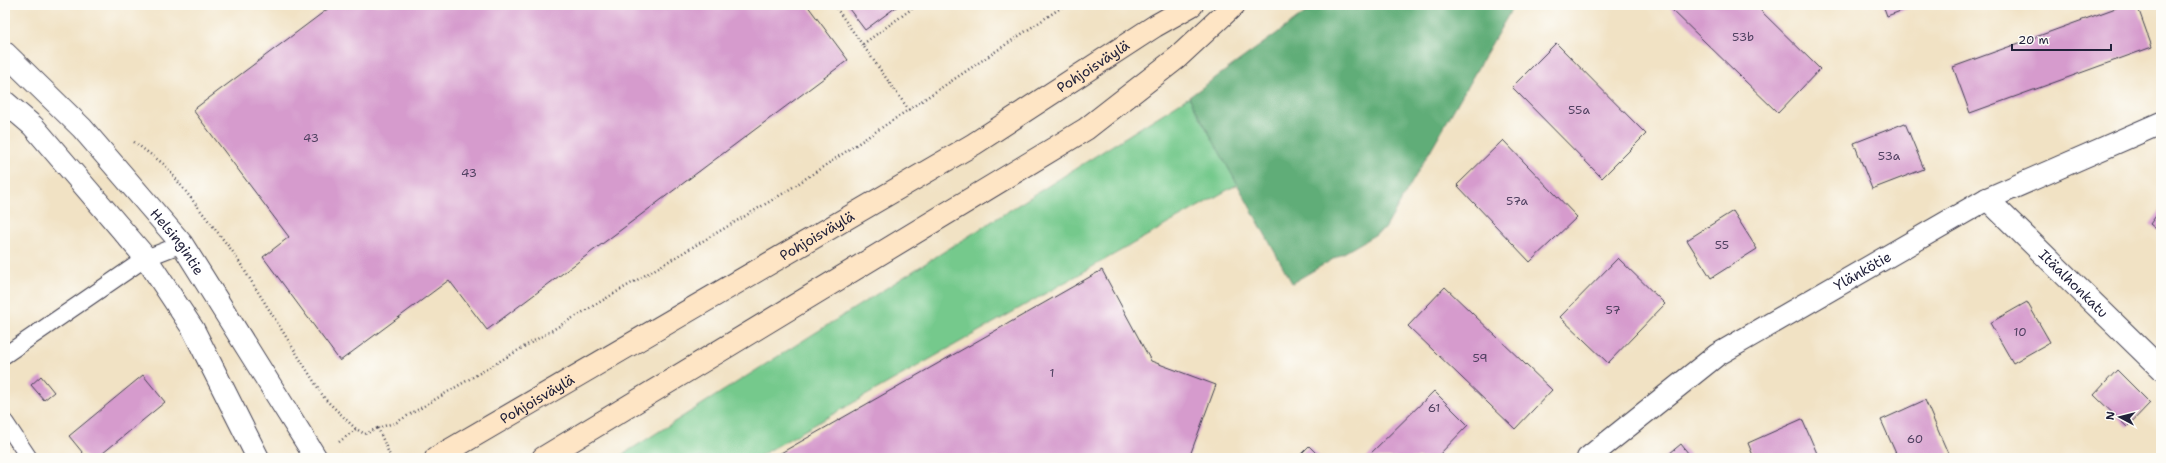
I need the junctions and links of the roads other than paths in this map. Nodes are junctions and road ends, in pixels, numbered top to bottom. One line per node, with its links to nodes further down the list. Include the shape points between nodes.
1 (1192, 5): 15 (main road, Pohjoisväylä, via 1155,26 974,144)
2 (1234, 5): 16 (main road, via 1177,58 1086,129)
3 (5, 53): 7 (street, Helsingintie, via 82,128)
4 (5, 102): 8 (street, via 32,126)
5 (2161, 123): 6 (street, Ylänkötie)
6 (1987, 199): 10 (street, Itäalhonkatu); 17 (street, Ylänkötie, via 1717,355)
7 (182, 244): 8 (lane); 14 (street, Helsingintie)
8 (146, 258): 9 (lane); 13 (street, via 194,329)
9 (5, 355)
10 (2161, 368)
11 (5, 422): 12 (lane)
12 (29, 458)
13 (258, 458)
14 (316, 458)
15 (436, 458)
16 (543, 458)
17 (1588, 458)

